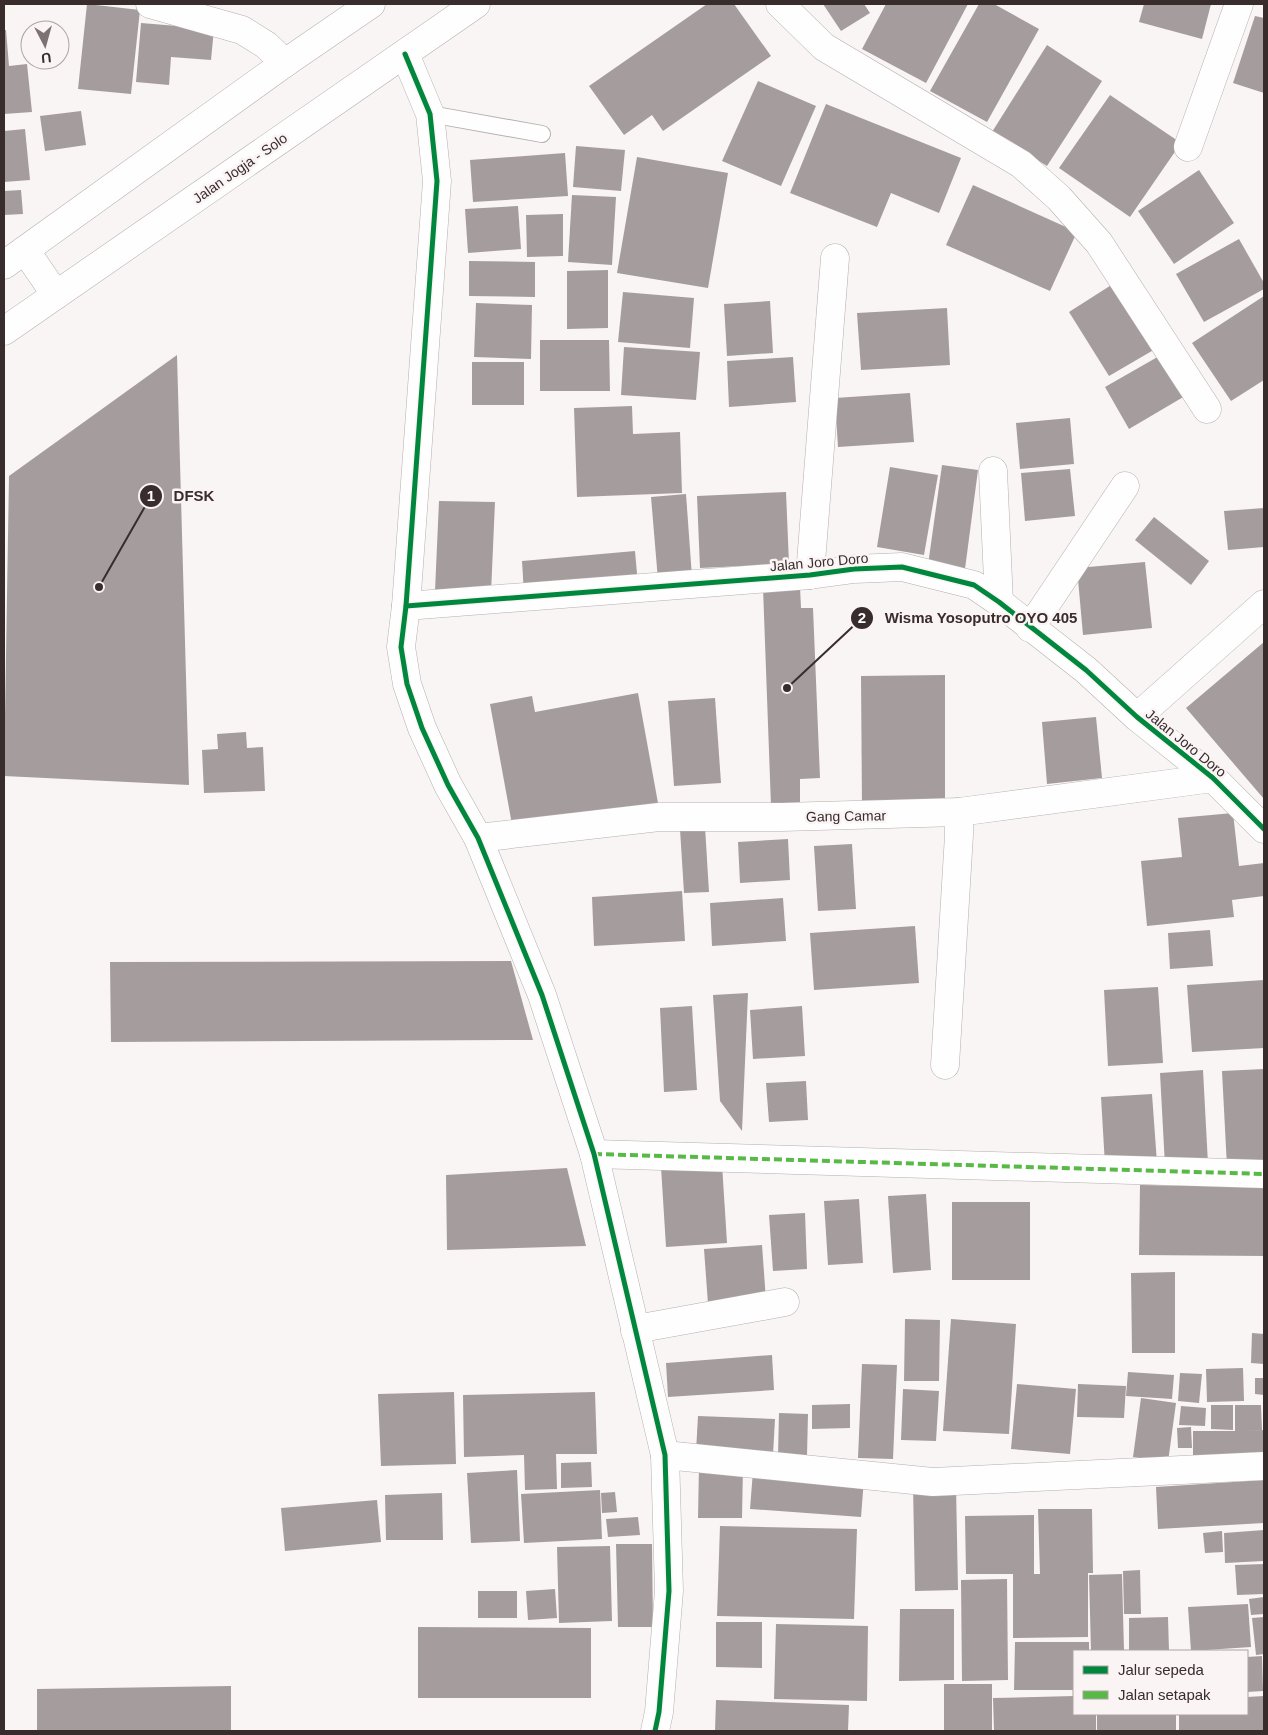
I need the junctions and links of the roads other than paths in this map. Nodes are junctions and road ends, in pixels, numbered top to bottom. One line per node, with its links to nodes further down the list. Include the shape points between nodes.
1 (150, 4): 7 (main road, via 242,30 266,44)
2 (371, 4): 7 (main road)
3 (476, 4): 6 (main road, Jalan Jogja - Solo)
4 (780, 4): 15 (main road, via 824,47 1021,164 1060,198 1098,243)
5 (1239, 4): 10 (main road)
6 (405, 54): 8 (main road); 13 (main road, Jalan Jogja - Solo)
7 (285, 64): 11 (main road)
8 (430, 114): 9 (lane); 21 (main road, via 437,181)
9 (542, 134)
10 (1188, 147)
11 (15, 257): 13 (main road)
12 (835, 258): 18 (main road)
13 (56, 295): 14 (main road, Jalan Jogja - Solo)
14 (4, 331)
15 (1207, 409)
16 (993, 472): 19 (main road)
17 (1125, 486): 22 (main road)
18 (810, 575): 19 (main road, Jalan Joro Doro, via 902,567 974,586); 21 (main road, Jalan Joro Doro)
19 (999, 602): 22 (main road, Jalan Joro Doro)
20 (1263, 605): 23 (main road)
21 (406, 606): 27 (main road, via 402,647 407,684 422,728 448,785)
22 (1030, 628): 23 (main road, Jalan Joro Doro, via 1086,670)
23 (1137, 717): 24 (main road, Jalan Joro Doro)
24 (1213, 778): 25 (main road, Gang Camar); 26 (main road, Jalan Joro Doro)
25 (958, 812): 27 (main road, Gang Camar, via 659,817); 28 (main road)
26 (1264, 829)
27 (478, 838): 29 (main road, via 542,995)
28 (945, 1066)
29 (594, 1154): 30 (main road); 32 (main road)
30 (1264, 1174)
31 (785, 1302): 32 (main road)
32 (635, 1331): 33 (main road)
33 (665, 1455): 34 (main road, via 933,1482); 35 (main road, via 669,1591 660,1712)
34 (1264, 1466)
35 (655, 1731)

